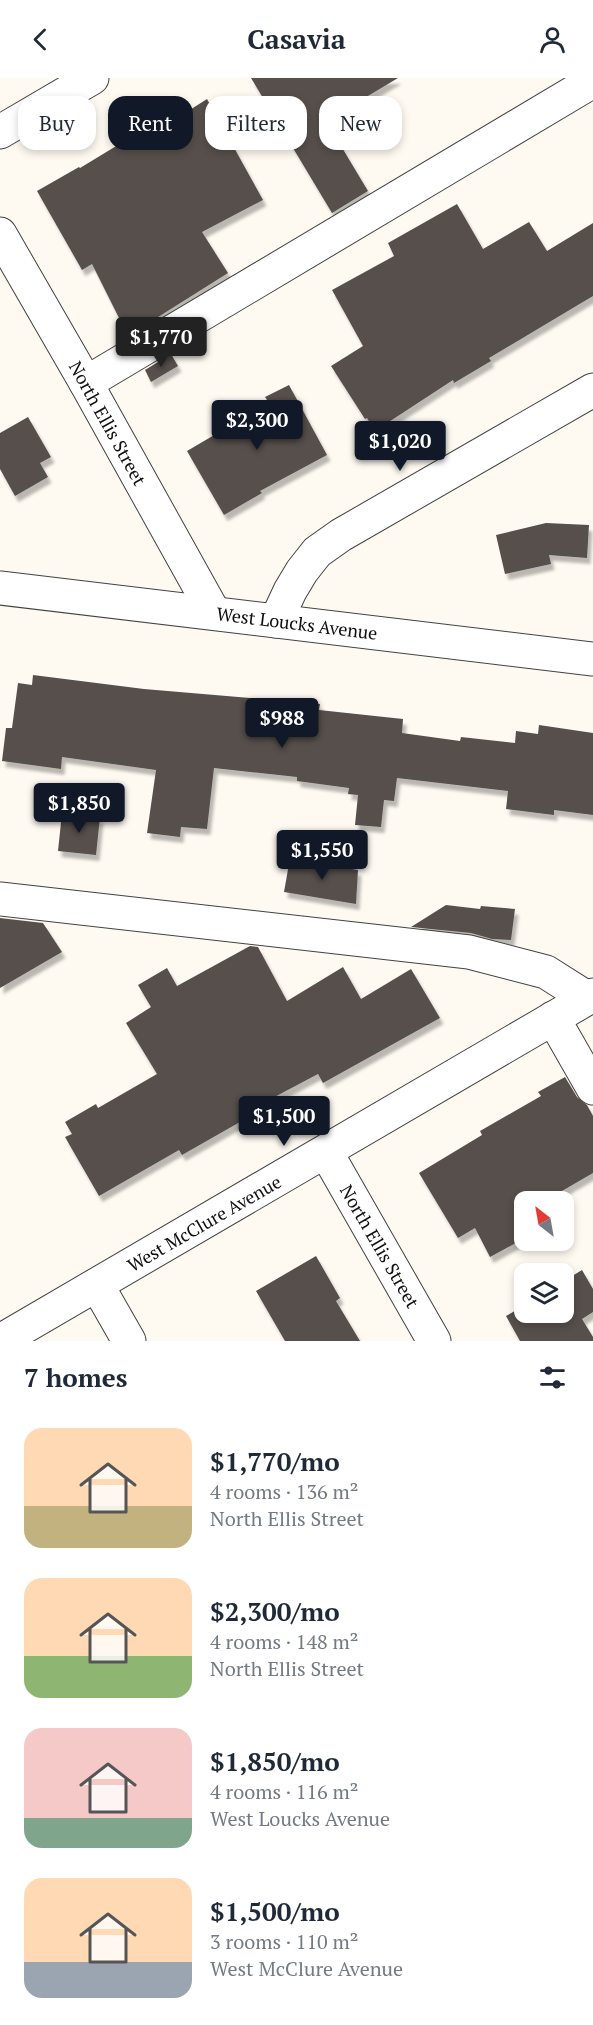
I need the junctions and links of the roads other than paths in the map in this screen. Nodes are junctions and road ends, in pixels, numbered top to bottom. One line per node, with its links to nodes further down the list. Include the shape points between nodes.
1 (92, 78): 3 (street)
2 (593, 81): 5 (street)
3 (0, 132)
4 (0, 234): 5 (street, North Ellis Street)
5 (86, 383): 8 (street, North Ellis Street)
6 (593, 390): 9 (street, via 317,552 290,591)
7 (0, 588): 8 (street, West Loucks Avenue)
8 (214, 613): 9 (street, West Loucks Avenue)
9 (276, 621): 10 (street, West Loucks Avenue)
10 (593, 659)
11 (0, 898): 12 (street, via 469,952 546,972)
12 (590, 997): 13 (street, West McClure Avenue)
13 (553, 1018): 14 (street); 15 (street, West McClure Avenue)
14 (593, 1088)
15 (326, 1152): 16 (street, West McClure Avenue); 19 (street, North Ellis Street)
16 (97, 1285): 17 (street, West McClure Avenue); 18 (street)
17 (0, 1341)
18 (129, 1341)
19 (435, 1341)

